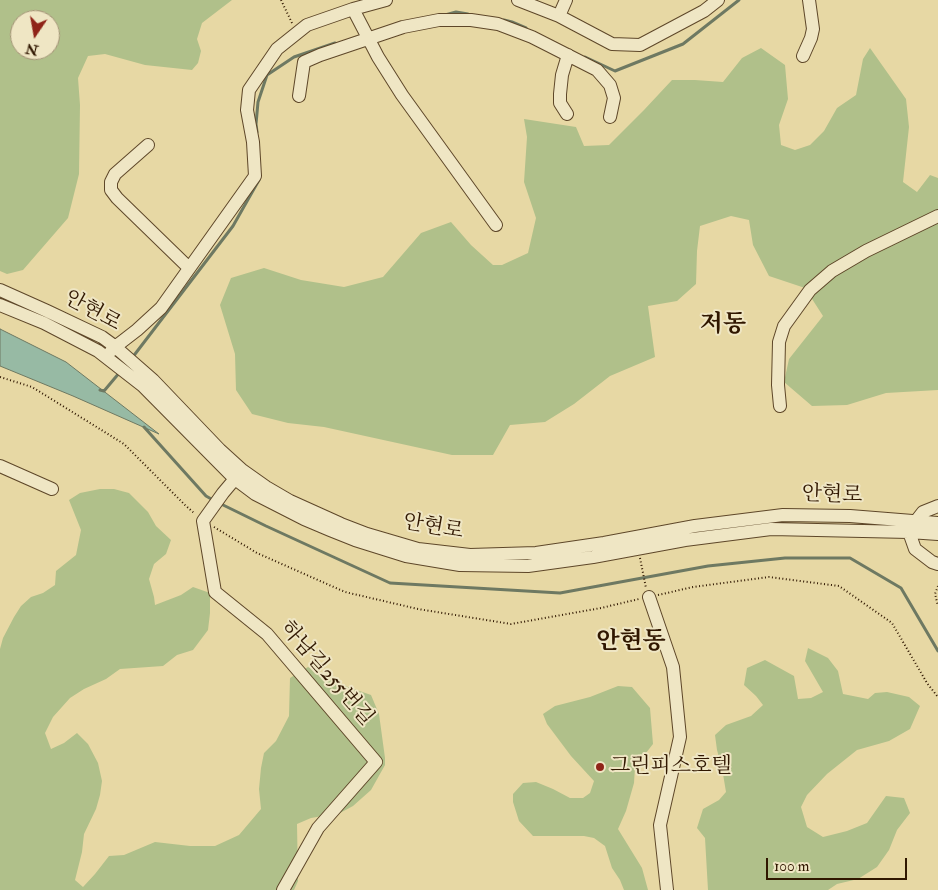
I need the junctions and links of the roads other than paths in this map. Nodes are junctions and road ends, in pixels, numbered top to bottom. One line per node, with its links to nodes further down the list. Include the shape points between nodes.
1 (386, 0): 6 (street)
2 (518, 0): 7 (street)
3 (566, 0): 7 (street)
4 (718, 0): 7 (street, via 704,11 640,45 612,44)
5 (809, 0): 10 (street, via 813,29)
6 (353, 9): 8 (street); 17 (street, via 308,25 277,49 249,90 247,110 255,176)
7 (560, 16)
8 (366, 35): 9 (street, via 439,20 471,20 498,24); 11 (street, via 304,62); 16 (street, via 402,95)
9 (568, 56): 12 (street, via 560,94 560,103); 13 (street, via 598,70 610,84 614,98)
10 (803, 56)
11 (299, 96)
12 (567, 114)
13 (610, 117)
14 (148, 145): 17 (street, via 115,174 111,190)
15 (938, 216): 23 (street, via 866,251 832,271 810,290 784,326 780,342)
16 (496, 224)
17 (189, 268): 20 (street, via 161,308)
18 (0, 290): 20 (street, 안현로, via 94,334)
19 (0, 305): 21 (street, 안현로, via 44,323)
20 (119, 350): 21 (street); 22 (street, 안현로)
21 (106, 357): 22 (street, 안현로, via 117,366)
22 (135, 372): 25 (street, 안현로, via 143,386)
23 (780, 406)
24 (0, 466): 26 (street)
25 (238, 475): 29 (street, 안현로, via 255,494 355,540 406,556 460,565 528,566 771,529); 33 (street, 하남길255번길, via 204,521 215,592 267,634 376,762 318,828)
26 (52, 488)
27 (938, 506): 29 (street, via 923,512)
28 (938, 523): 29 (street, 안현로)
29 (912, 527): 30 (street, 안현로); 31 (street, via 915,549)
30 (938, 534)
31 (938, 564)
32 (648, 596): 34 (street, via 673,667 680,738 660,825)
33 (283, 890)
34 (667, 890)

